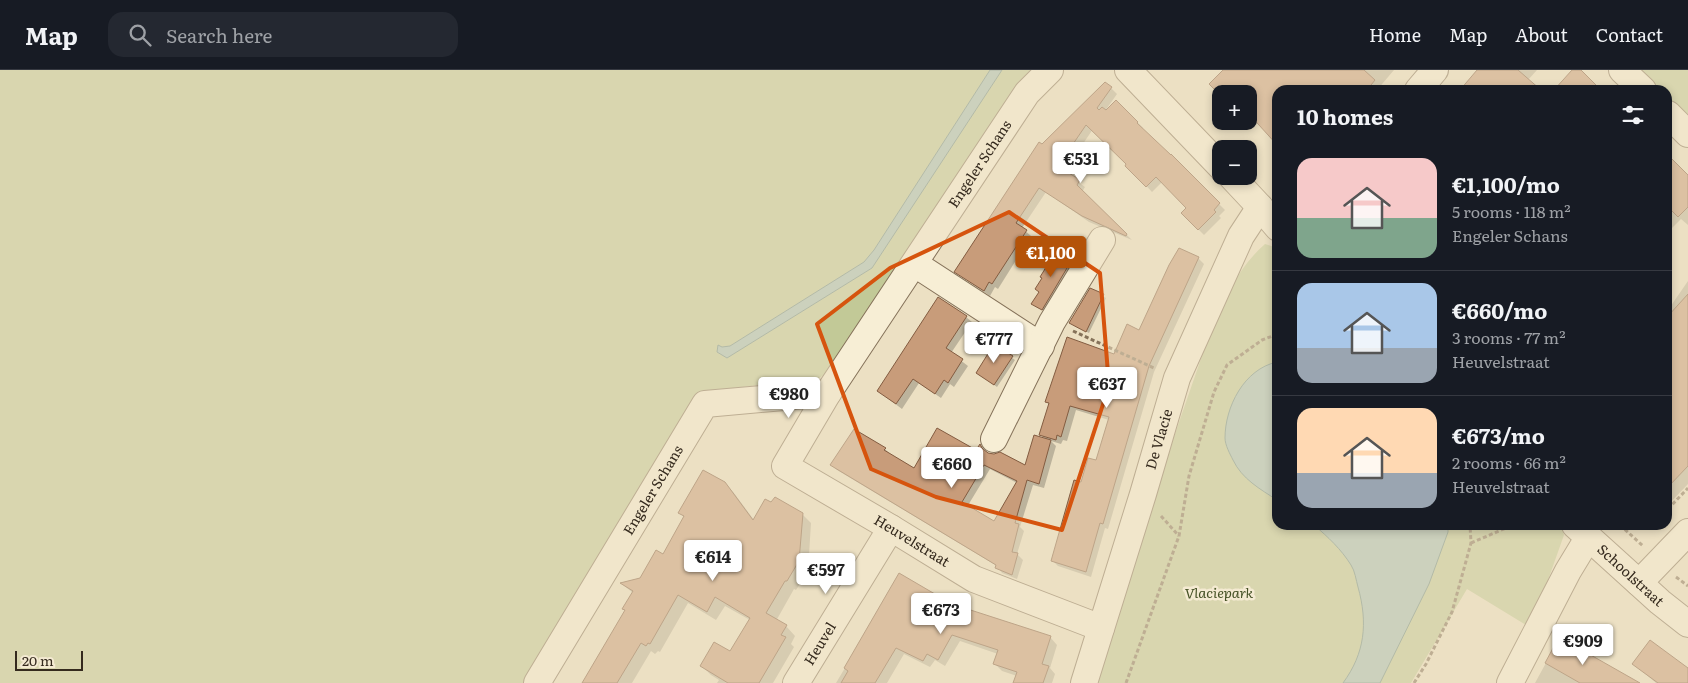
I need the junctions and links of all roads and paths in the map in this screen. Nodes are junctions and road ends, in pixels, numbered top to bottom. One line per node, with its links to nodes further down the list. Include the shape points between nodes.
1 (1050, 70): 14 (street, Engeler Schans, via 1027,93)
2 (1128, 70): 9 (street)
3 (1435, 70): 5 (street)
4 (1622, 70): 6 (street)
5 (1422, 85)
6 (1638, 85)
7 (1672, 118): 8 (street)
8 (1688, 134)
9 (1212, 157)
10 (1239, 185): 11 (street)
11 (1260, 207): 12 (street); 18 (street, De Vlacie, via 1241,236)
12 (1272, 222)
13 (1102, 240): 15 (street)
14 (915, 264): 17 (street); 19 (street, Engeler Schans)
15 (1052, 322): 17 (street); 18 (path)
16 (1272, 336): 36 (path, via 1227,366 1214,392 1189,476 1179,536)
17 (1040, 346): 20 (street)
18 (1176, 378): 32 (street, De Vlacie)
19 (828, 393): 21 (street, Engeler Schans); 33 (street, Engeler Schans, via 705,404)
20 (994, 439)
21 (785, 466): 24 (street, Heuvelstraat)
22 (1688, 488): 23 (path)
23 (1672, 505)
24 (891, 528): 32 (street, Heuvelstraat, via 974,579); 34 (street, Heuvel)
25 (1470, 530): 29 (path)
26 (1501, 530): 29 (path)
27 (1582, 531): 30 (street, Schoolstraat); 38 (street, via 1568,571)
28 (1688, 532): 30 (street)
29 (1471, 543): 37 (path, via 1452,612)
30 (1639, 583): 31 (street, Schoolstraat)
31 (1688, 624)
32 (1101, 628): 35 (street, De Vlacie)
33 (537, 683)
34 (796, 683)
35 (1084, 683)
36 (1126, 683)
37 (1414, 683)
38 (1510, 683)

